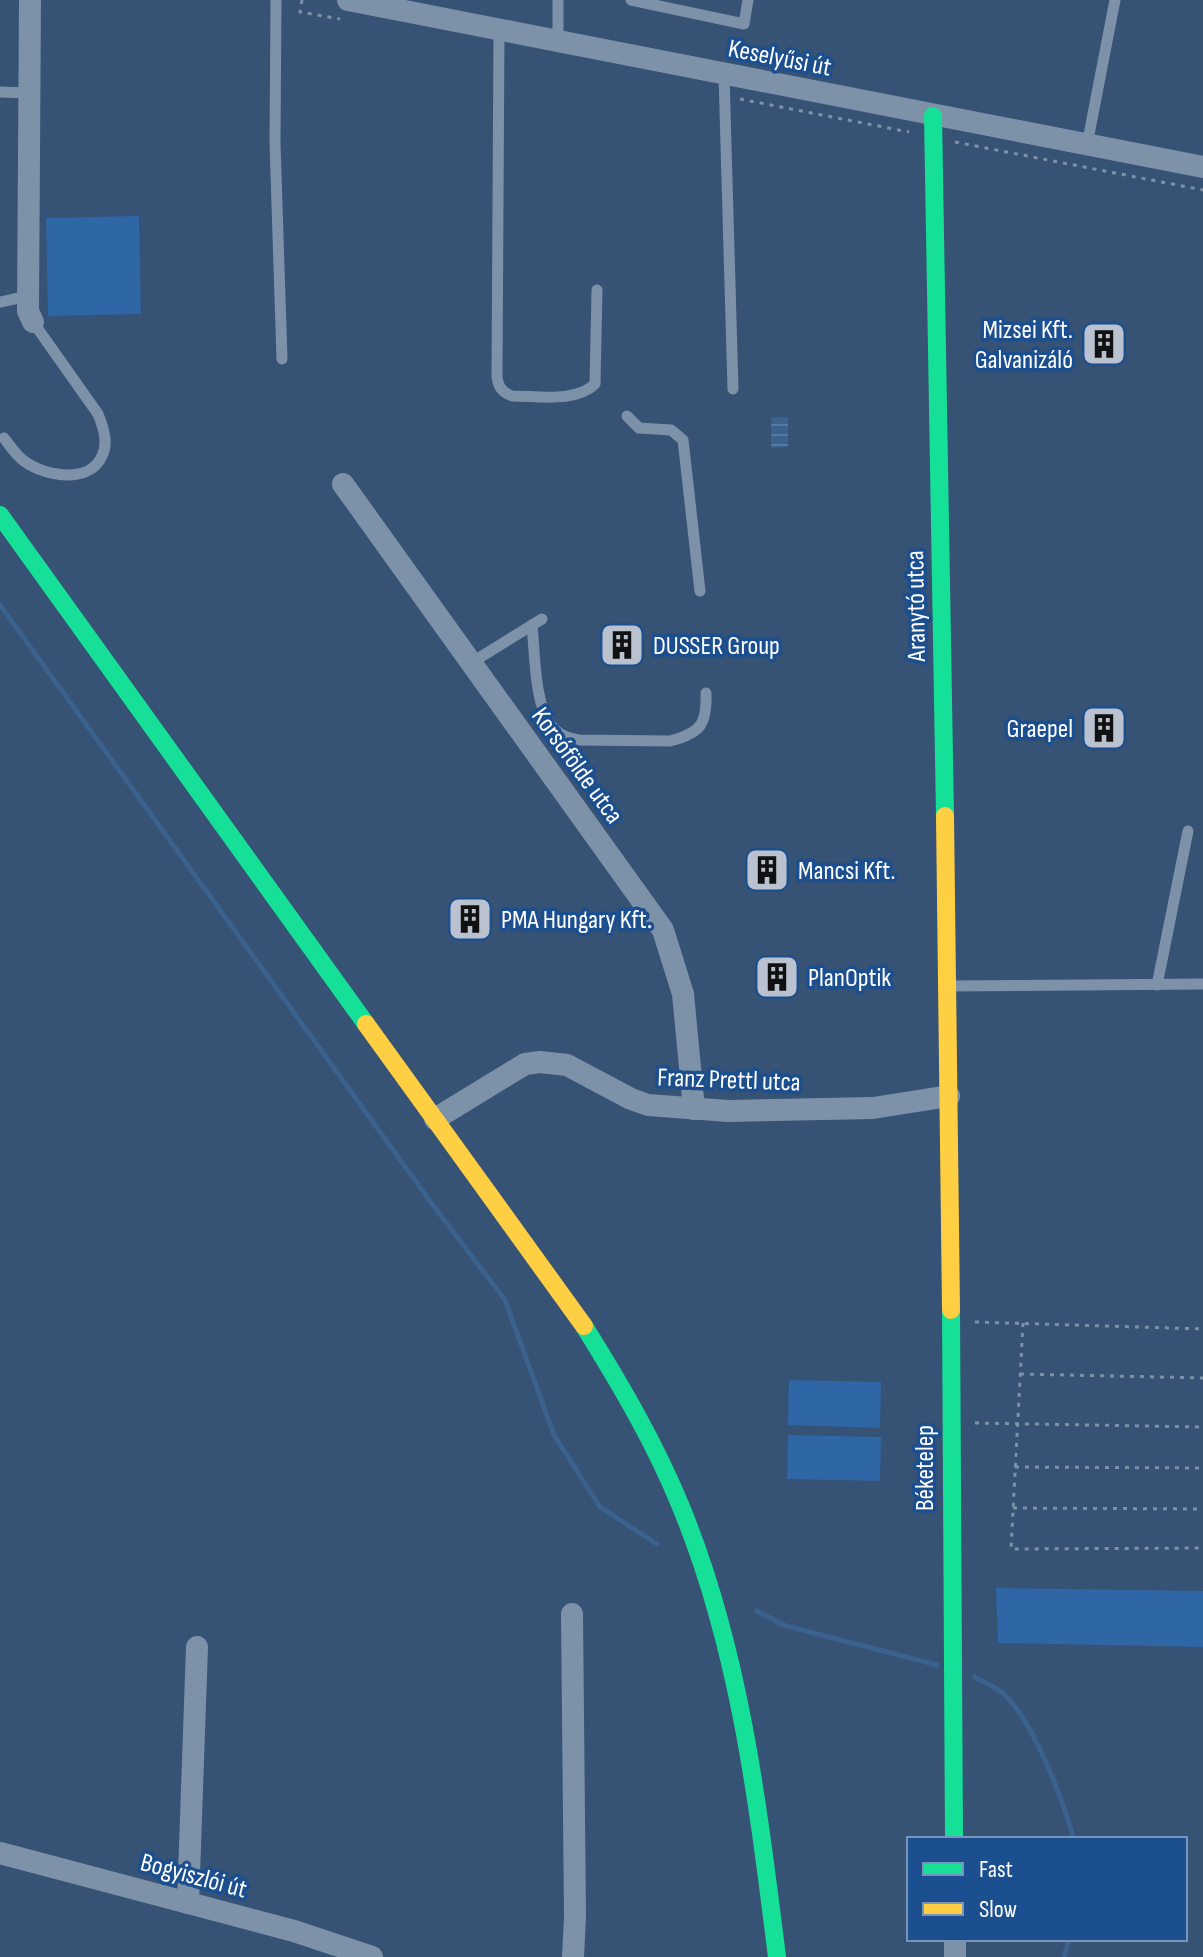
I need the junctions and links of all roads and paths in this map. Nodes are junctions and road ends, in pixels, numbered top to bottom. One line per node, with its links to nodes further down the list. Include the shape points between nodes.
1 (30, 0): 13 (street)
2 (276, 0): 21 (lane)
3 (348, 0): 8 (street, Keselyűsi út)
4 (558, 0): 10 (lane)
5 (748, 0): 7 (lane, via 744,24)
6 (1115, 0): 15 (lane)
7 (640, 1)
8 (423, 8): 9 (street, Keselyűsi út)
9 (499, 31): 10 (street, Keselyűsi út); 17 (lane, via 497,376 503,392 576,396 595,384)
10 (558, 43): 11 (street, Keselyűsi út)
11 (724, 75): 14 (street, Keselyűsi út); 22 (lane)
12 (0, 92): 13 (lane)
13 (29, 93): 18 (street)
14 (933, 116): 15 (street, Keselyűsi út); 33 (street, Aranytó utca)
15 (1087, 145): 16 (street, Keselyűsi út)
16 (1203, 167)
17 (597, 290)
18 (28, 296): 19 (lane); 20 (street)
19 (0, 302)
20 (33, 322): 24 (lane, via 98,414 105,449 92,468 57,475 22,460)
21 (282, 359)
22 (733, 389)
23 (627, 416): 27 (lane, via 639,428 671,430 683,440)
24 (4, 438)
25 (343, 484): 28 (street, Korsófölde utca)
26 (0, 515): 36 (street)
27 (700, 591)
28 (471, 664): 29 (lane, via 537,622 544,710 551,725 579,740 681,738 704,721); 35 (street, Korsófölde utca, via 663,930 683,994)
29 (706, 693)
30 (1188, 831): 32 (lane)
31 (1203, 984): 32 (lane)
32 (1157, 985): 33 (lane)
33 (948, 986): 34 (street, Aranytó utca)
34 (949, 1096): 35 (street, Franz Prettl utca, via 873,1108); 37 (street, Béketelep)
35 (694, 1109): 36 (street, Franz Prettl utca, via 648,1105 567,1065 540,1062 525,1064)
36 (435, 1119): 57 (street, via 582,1323 682,1508 710,1586 740,1701)
37 (951, 1321): 38 (path); 42 (street, Béketelep)
38 (1023, 1323): 39 (path); 40 (path)
39 (1203, 1329)
40 (1020, 1374): 41 (path); 43 (path)
41 (1203, 1378)
42 (951, 1422): 43 (path); 52 (street, Béketelep)
43 (1017, 1424): 44 (path); 45 (path)
44 (1203, 1427)
45 (1015, 1467): 46 (path); 47 (path)
46 (1203, 1468)
47 (1013, 1508): 48 (path); 49 (path, via 1011,1549)
48 (1203, 1509)
49 (1203, 1548)
50 (572, 1614): 56 (street)
51 (197, 1647): 54 (street)
52 (954, 1837)
53 (0, 1853): 54 (street, Bogyiszlói út)
54 (188, 1903): 55 (street, Bogyiszlói út)
55 (372, 1957)
56 (573, 1957)
57 (777, 1957)

